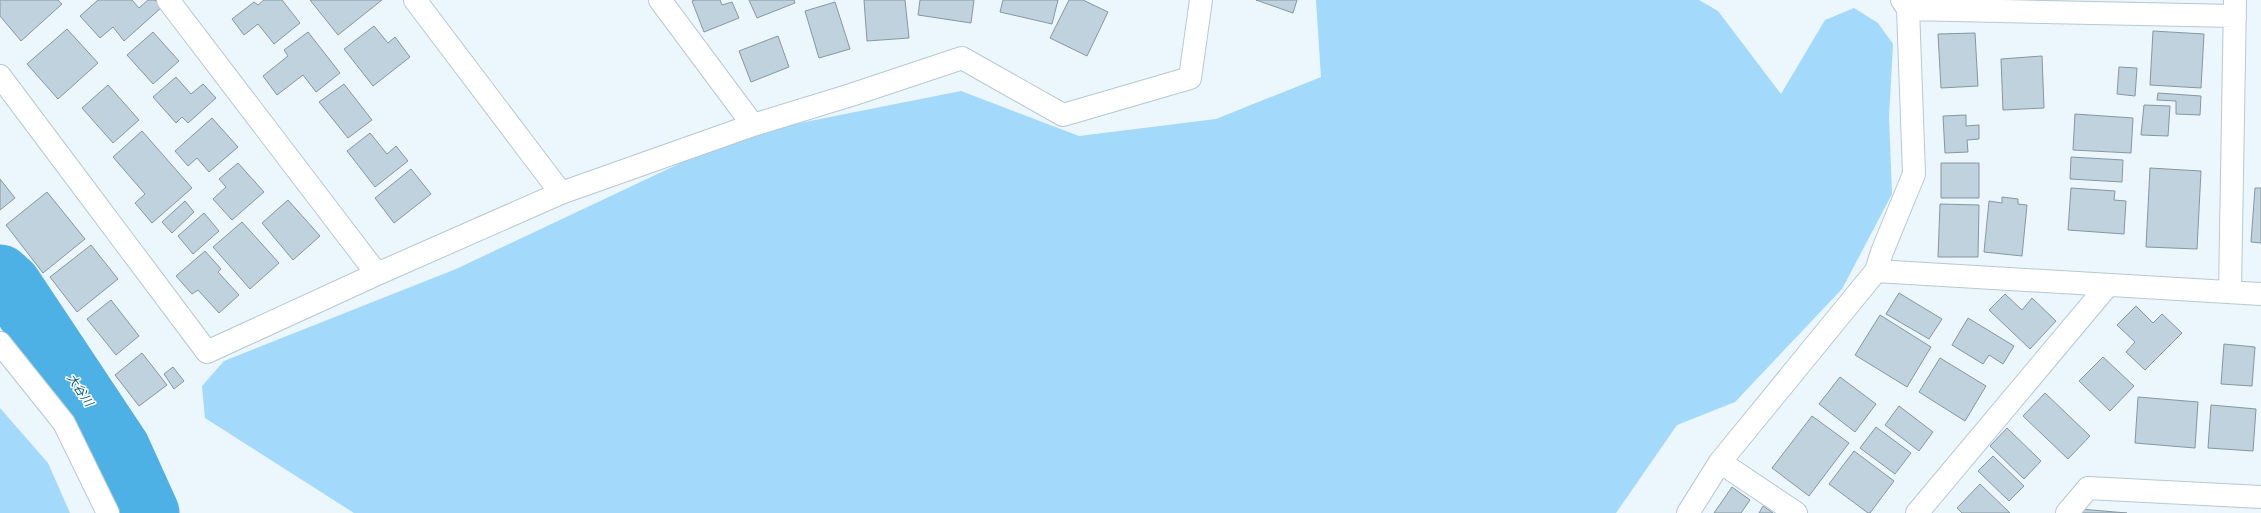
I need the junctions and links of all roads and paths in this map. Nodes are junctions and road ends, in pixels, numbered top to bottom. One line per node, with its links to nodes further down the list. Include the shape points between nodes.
1 (168, 0): 11 (street)
2 (415, 0): 9 (street)
3 (660, 0): 8 (street)
4 (1201, 0): 8 (street, via 1190,78 1063,115 962,58)
5 (1905, 5): 6 (street); 10 (street, via 1914,174)
6 (2235, 8): 13 (street)
7 (0, 76): 11 (street, via 207,352)
8 (753, 125): 9 (street)
9 (561, 193): 11 (street)
10 (1876, 271): 12 (street); 16 (street)
11 (377, 274)
12 (2108, 285): 13 (street); 21 (street)
13 (2230, 292): 14 (street)
14 (2261, 294)
15 (0, 342): 18 (street, via 64,422)
16 (1720, 462): 19 (street); 20 (street)
17 (2261, 497): 22 (street, via 2088,488)
18 (108, 513)
19 (1688, 513)
20 (1796, 513)
21 (1917, 513)
22 (2067, 513)

